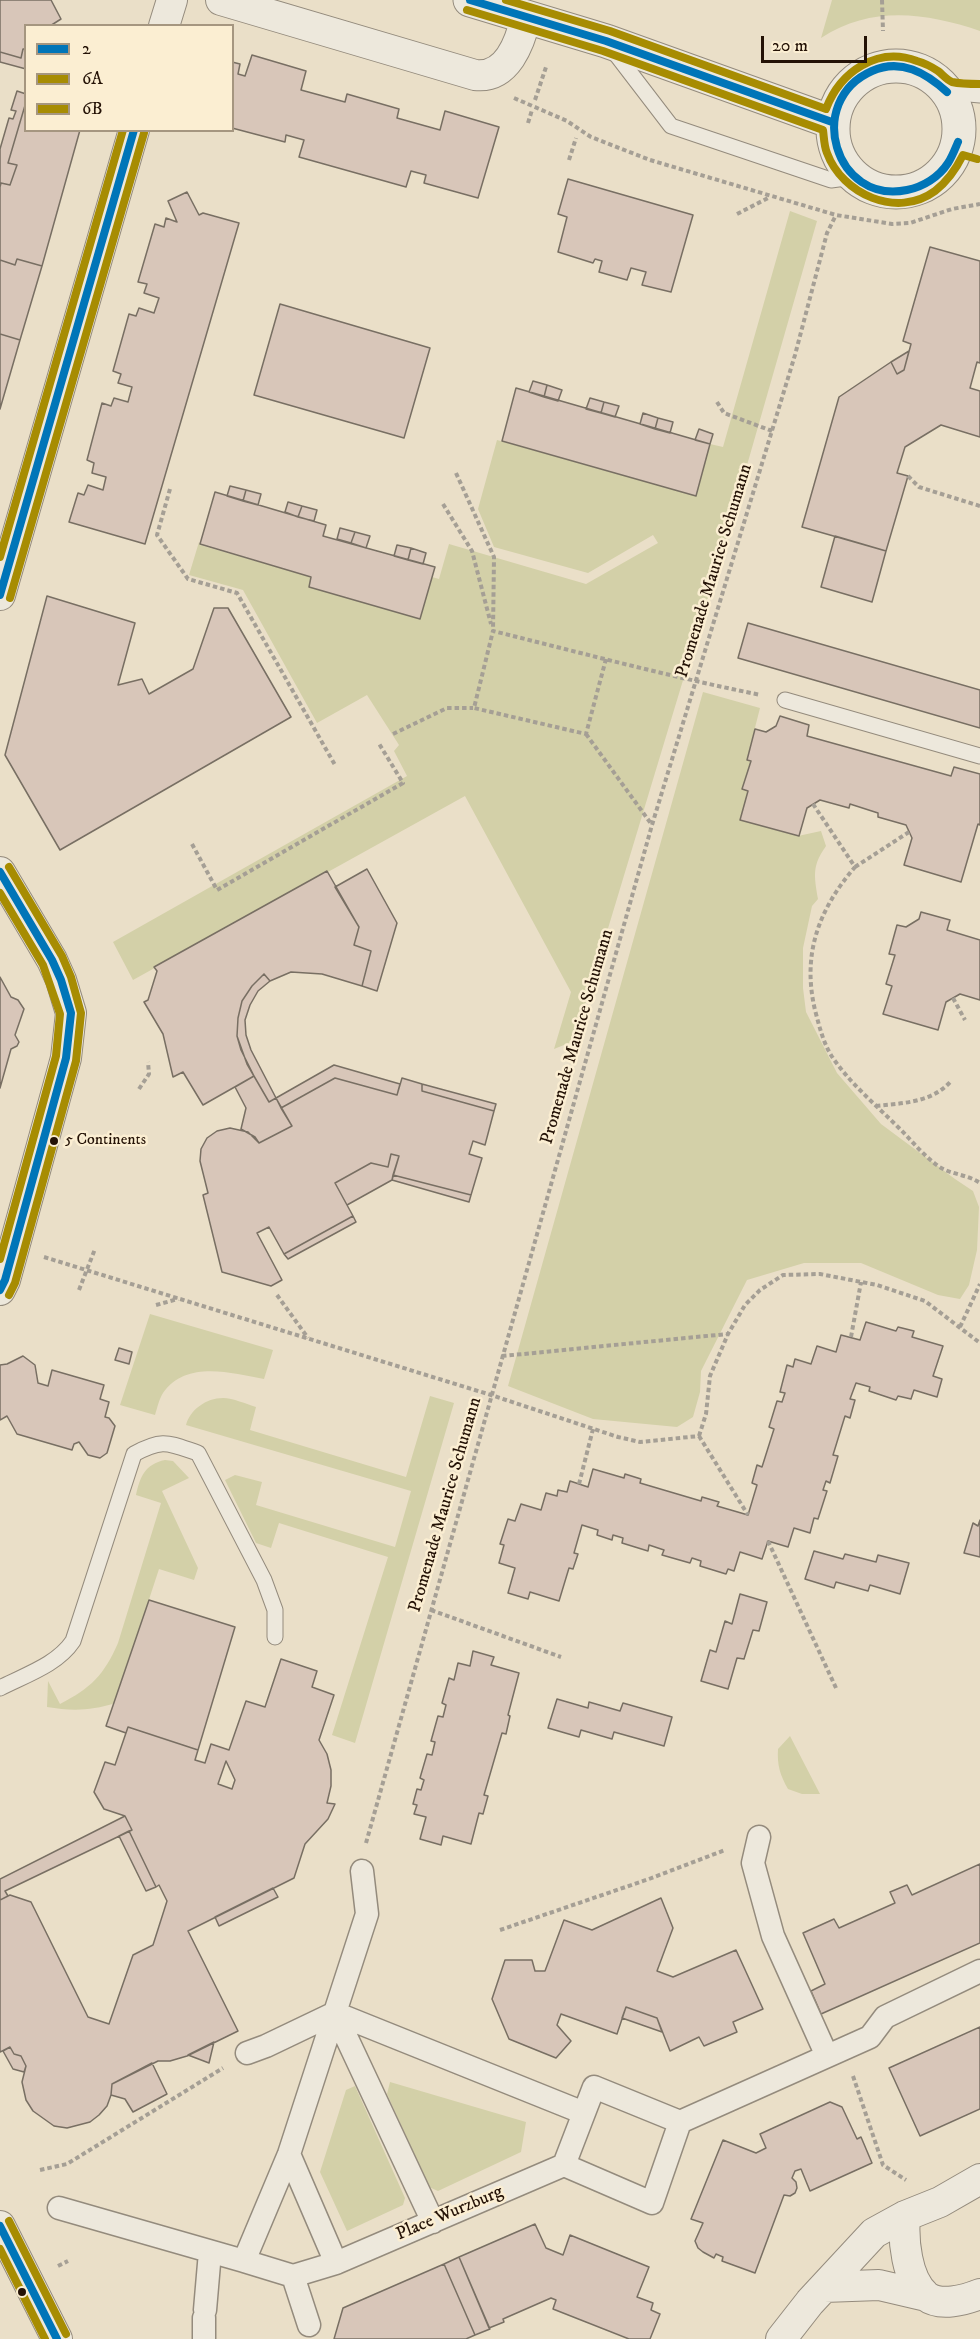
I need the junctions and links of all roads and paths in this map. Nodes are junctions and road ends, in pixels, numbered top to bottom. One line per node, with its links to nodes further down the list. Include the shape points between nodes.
1 (172, 0): 6 (street)
2 (221, 0): 10 (street)
3 (470, 0): 5 (street)
4 (882, 0): 7 (path)
5 (526, 17): 8 (street); 10 (street, via 512,55)
6 (165, 24)
7 (883, 31)
8 (606, 41): 15 (street); 21 (lane, via 671,126 831,180)
9 (547, 62): 13 (path)
10 (487, 77): 22 (path, via 499,91 591,137 650,160)
11 (947, 92): 12 (lane); 15 (street, via 936,81 909,67 878,69 859,77 847,89); 19 (street)
12 (980, 94)
13 (535, 100)
14 (532, 110): 16 (path)
15 (832, 122): 21 (street, via 840,159)
16 (528, 123)
17 (133, 132): 33 (street)
18 (576, 138): 20 (path)
19 (969, 146): 21 (street, via 953,157 934,180 905,193 872,188)
20 (569, 160)
21 (854, 177)
22 (771, 196): 24 (path); 25 (path)
23 (980, 204): 25 (path, via 910,223)
24 (737, 214)
25 (836, 215): 27 (path, Promenade Maurice Schumann, via 827,233)
26 (717, 402): 27 (path, via 724,413)
27 (772, 431): 36 (path, Promenade Maurice Schumann)
28 (456, 473): 34 (path, via 494,557)
29 (908, 476): 32 (path, via 919,487)
30 (170, 489): 43 (path, via 157,536 188,579 237,592)
31 (443, 504): 34 (path, via 472,551)
32 (980, 506)
33 (0, 595)
34 (493, 631): 35 (path); 38 (path)
35 (606, 659): 36 (path); 40 (path)
36 (695, 682): 37 (path); 45 (path, Promenade Maurice Schumann)
37 (784, 700): 42 (lane)
38 (474, 708): 39 (path, via 447,708); 40 (path)
39 (393, 734)
40 (586, 734): 45 (path)
41 (378, 742): 47 (path, via 403,783 217,890)
42 (980, 756)
43 (335, 765)
44 (813, 804): 48 (path)
45 (652, 825): 72 (path, Promenade Maurice Schumann)
46 (909, 832): 48 (path)
47 (192, 844)
48 (855, 867): 55 (path, via 835,889 819,928 810,955 810,987 823,1041)
49 (0, 872): 57 (street, via 52,960 71,1013 66,1058)
50 (953, 998): 51 (path)
51 (965, 1020)
52 (148, 1062): 54 (path, via 149,1074)
53 (951, 1081): 55 (path, via 930,1097)
54 (139, 1089)
55 (875, 1106): 56 (path, via 940,1167)
56 (980, 1183)
57 (14, 1248): 59 (path); 62 (street)
58 (95, 1249): 59 (path)
59 (88, 1271): 63 (path); 65 (path)
60 (861, 1282): 67 (path, via 925,1301); 68 (path, via 820,1274 783,1275 745,1305); 69 (path)
61 (980, 1284): 67 (path)
62 (0, 1290)
63 (80, 1290)
64 (277, 1295): 70 (path)
65 (178, 1299): 66 (path); 70 (path)
66 (156, 1305)
67 (960, 1327): 71 (path)
68 (728, 1334): 72 (path); 75 (path, via 710,1376)
69 (851, 1337)
70 (308, 1338): 73 (path)
71 (980, 1343)
72 (502, 1356): 73 (path, Promenade Maurice Schumann)
73 (491, 1395): 74 (path); 79 (path, Promenade Maurice Schumann)
74 (592, 1429): 75 (path, via 640,1442); 76 (path)
75 (699, 1436): 77 (path)
76 (579, 1484)
77 (748, 1515)
78 (768, 1541): 83 (path)
79 (431, 1610): 81 (path); 85 (path, Promenade Maurice Schumann, via 367,1832)
80 (275, 1637): 82 (lane, via 275,1610 264,1580 198,1453 164,1442 134,1454 73,1641 56,1659)
81 (561, 1657)
82 (0, 1688)
83 (836, 1688)
84 (759, 1837): 86 (path); 91 (street, via 753,1863 770,1926)
85 (362, 1871): 88 (street, via 367,1914)
86 (500, 1929)
87 (980, 1971): 89 (street, via 885,2017)
88 (335, 2013): 90 (street); 92 (street); 94 (street); 101 (street)
89 (870, 2037): 91 (street); 98 (path, via 852,2078 883,2165)
90 (247, 2053): 96 (path, via 67,2164)
91 (827, 2056): 93 (street)
92 (584, 2113): 93 (street, via 594,2087); 95 (street)
93 (680, 2122): 95 (street, via 652,2203)
94 (289, 2154): 104 (street); 105 (street)
95 (564, 2165): 101 (street, Place Wurzburg)
96 (40, 2170)
97 (980, 2179): 98 (street)
98 (940, 2202): 100 (street)
99 (59, 2208): 103 (street)
100 (905, 2216): 107 (street, via 874,2233); 109 (street, via 907,2260 915,2282)
101 (433, 2222): 105 (street, Place Wurzburg)
102 (0, 2226): 112 (street)
103 (210, 2252): 104 (street); 110 (street)
104 (244, 2261): 106 (street)
105 (336, 2263): 106 (street, Place Wurzburg)
106 (293, 2276): 111 (street)
107 (824, 2287): 109 (street, via 879,2285); 113 (street)
108 (980, 2294): 109 (street, via 963,2301)
109 (926, 2296)
110 (204, 2322)
111 (309, 2325)
112 (57, 2339)
113 (781, 2339)

